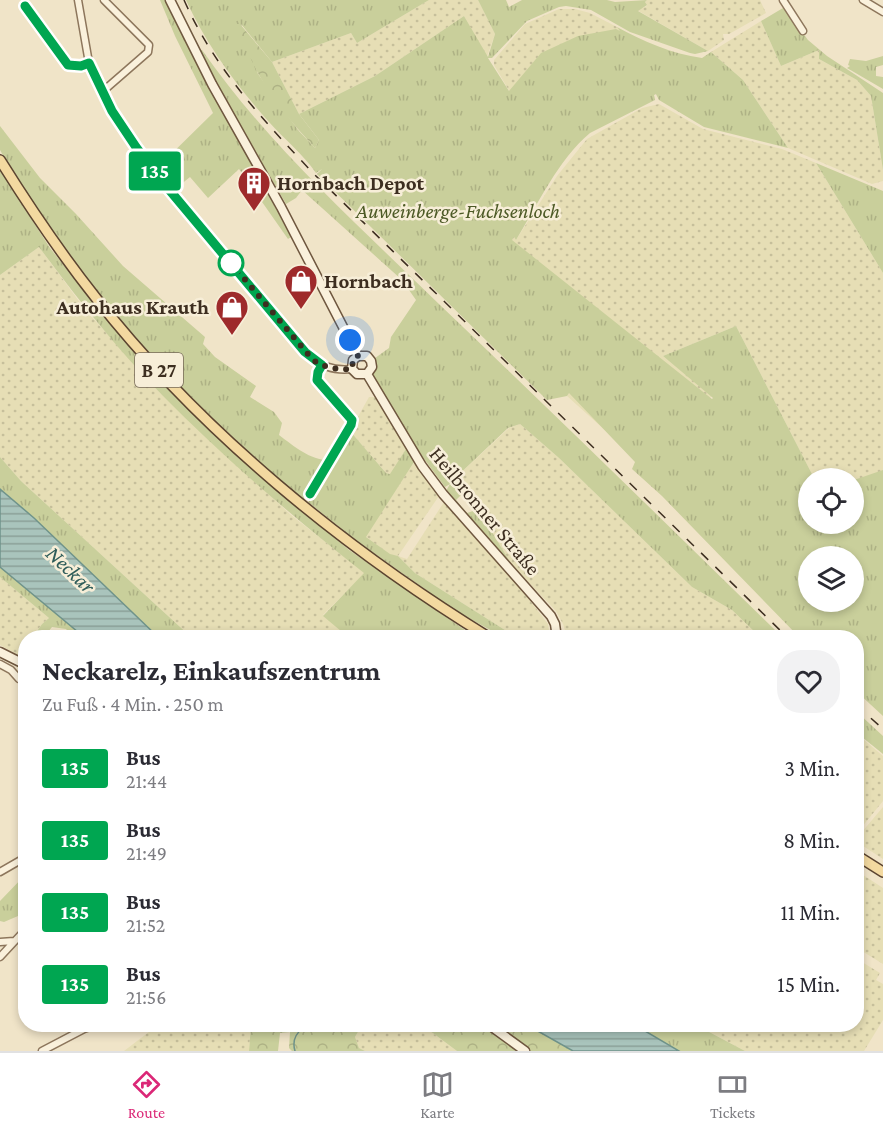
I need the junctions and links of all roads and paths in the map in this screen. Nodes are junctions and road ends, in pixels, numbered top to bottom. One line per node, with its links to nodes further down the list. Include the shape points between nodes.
1 (78, 0): 9 (street)
2 (104, 0): 10 (street, via 149,45 148,52)
3 (170, 0): 12 (street, Heilbronner Straße)
4 (783, 0): 8 (street)
5 (863, 0): 7 (street)
6 (25, 6): 9 (street, via 68,65)
7 (883, 12)
8 (803, 31)
9 (89, 63): 10 (street)
10 (102, 92): 13 (street, via 123,130 161,180 305,352)
11 (0, 160): 17 (main road, B 27, via 78,275 117,324 197,410 329,526)
12 (358, 356): 14 (street); 15 (street, Heilbronner Straße, via 367,356 371,361)
13 (322, 365): 14 (street); 16 (street, via 317,380 352,420)
14 (352, 369): 15 (street, via 357,374)
15 (367, 374): 18 (street, Heilbronner Straße, via 422,466 551,616)
16 (310, 494)
17 (478, 630)
18 (556, 630)
19 (0, 652): 20 (street)
20 (18, 661)
21 (0, 664): 22 (street)
22 (18, 678)
23 (864, 860): 26 (main road)
24 (18, 862): 25 (street)
25 (0, 872)
26 (883, 872)
27 (18, 937): 28 (street)
28 (14, 941): 29 (street); 30 (street)
29 (0, 942)
30 (0, 957)
31 (74, 1032): 33 (street)
32 (499, 1032): 34 (street)
33 (42, 1051)
34 (525, 1051)

